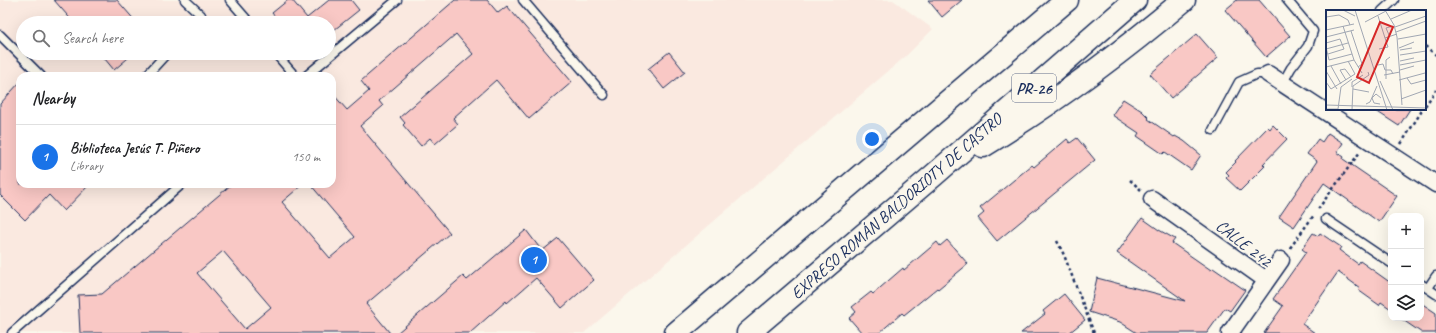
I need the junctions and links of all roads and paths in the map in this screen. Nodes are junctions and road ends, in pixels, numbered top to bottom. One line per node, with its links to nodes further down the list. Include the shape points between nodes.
1 (185, 0): 11 (lane)
2 (230, 0): 12 (lane)
3 (397, 0): 16 (lane)
4 (523, 0): 29 (lane)
5 (1068, 0): 50 (highway, PR-26)
6 (1135, 0): 37 (highway, EXPRESO ROMÁN BALDORIOTY DE CASTRO / PR-26)
7 (1184, 0): 37 (highway, via 1138,39 1026,120)
8 (1287, 0): 27 (lane, via 1313,31 1308,46)
9 (1394, 0): 10 (lane)
10 (1383, 10)
11 (200, 16)
12 (244, 16)
13 (0, 35): 15 (lane)
14 (1426, 47): 17 (path)
15 (16, 51)
16 (336, 51)
17 (1436, 55)
18 (25, 60): 22 (lane)
19 (161, 60): 23 (lane)
20 (281, 60): 24 (lane)
21 (325, 60): 25 (lane)
22 (37, 72)
23 (150, 72)
24 (292, 72)
25 (311, 72)
26 (1268, 74): 27 (street); 34 (lane, via 1257,74 1239,82)
27 (1282, 84): 31 (street)
28 (1436, 90): 30 (path)
29 (604, 95)
30 (1426, 105)
31 (1326, 109)
32 (1422, 110): 36 (path)
33 (1334, 113): 35 (street)
34 (1213, 130)
35 (1368, 140): 36 (street); 43 (path)
36 (1393, 156): 38 (street)
37 (934, 175): 51 (highway, EXPRESO ROMÁN BALDORIOTY DE CASTRO / PR-26)
38 (1436, 184)
39 (177, 188): 49 (lane)
40 (1152, 199): 46 (street, CALLE 242)
41 (1326, 219): 44 (lane)
42 (1057, 241): 52 (path)
43 (1281, 260): 46 (street)
44 (1388, 261)
45 (1436, 276): 47 (lane)
46 (1266, 280): 53 (street, CALLE 242)
47 (1424, 286): 48 (lane)
48 (1436, 294)
49 (12, 333)
50 (676, 333)
51 (748, 333)
52 (1094, 333)
53 (1230, 333)

